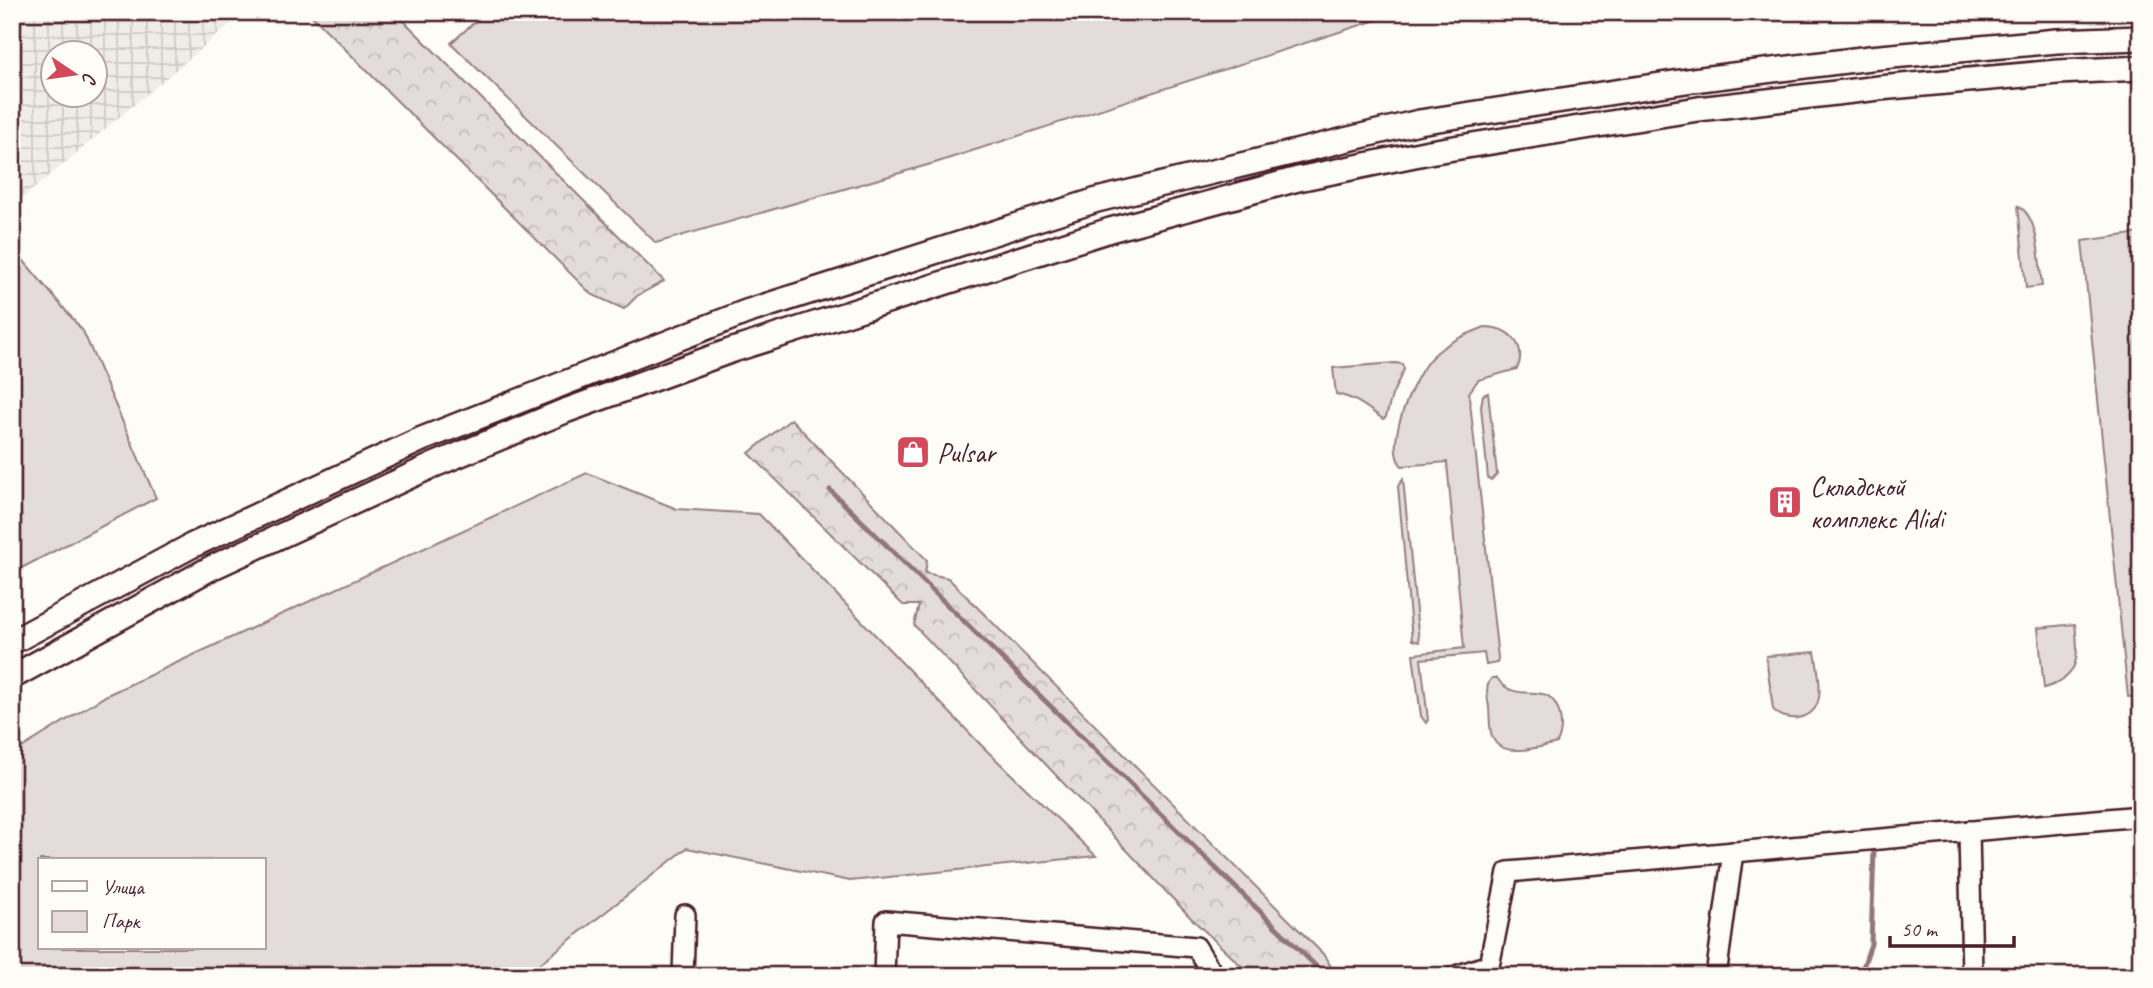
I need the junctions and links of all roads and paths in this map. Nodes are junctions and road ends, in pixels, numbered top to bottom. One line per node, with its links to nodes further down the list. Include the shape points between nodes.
1 (2141, 38): 3 (main road, via 1870,58 1419,122 1097,200)
2 (2141, 68): 4 (main road, via 1865,89 1698,109 1429,152 1298,179 1110,230)
3 (910, 258): 4 (main road); 5 (main road, via 746,312 422,439 191,547)
4 (918, 290): 6 (main road, via 589,401 434,465 211,568)
5 (12, 642)
6 (12, 677)
7 (2141, 816): 8 (street)
8 (1969, 831): 9 (street); 17 (street)
9 (1733, 852): 11 (street, via 1508,872); 16 (street)
10 (685, 915): 12 (street)
11 (1488, 971): 15 (street)
12 (682, 976)
13 (884, 976): 14 (street, via 887,921 1196,947)
14 (1214, 976)
15 (1456, 976)
16 (1716, 976)
17 (1972, 976)

